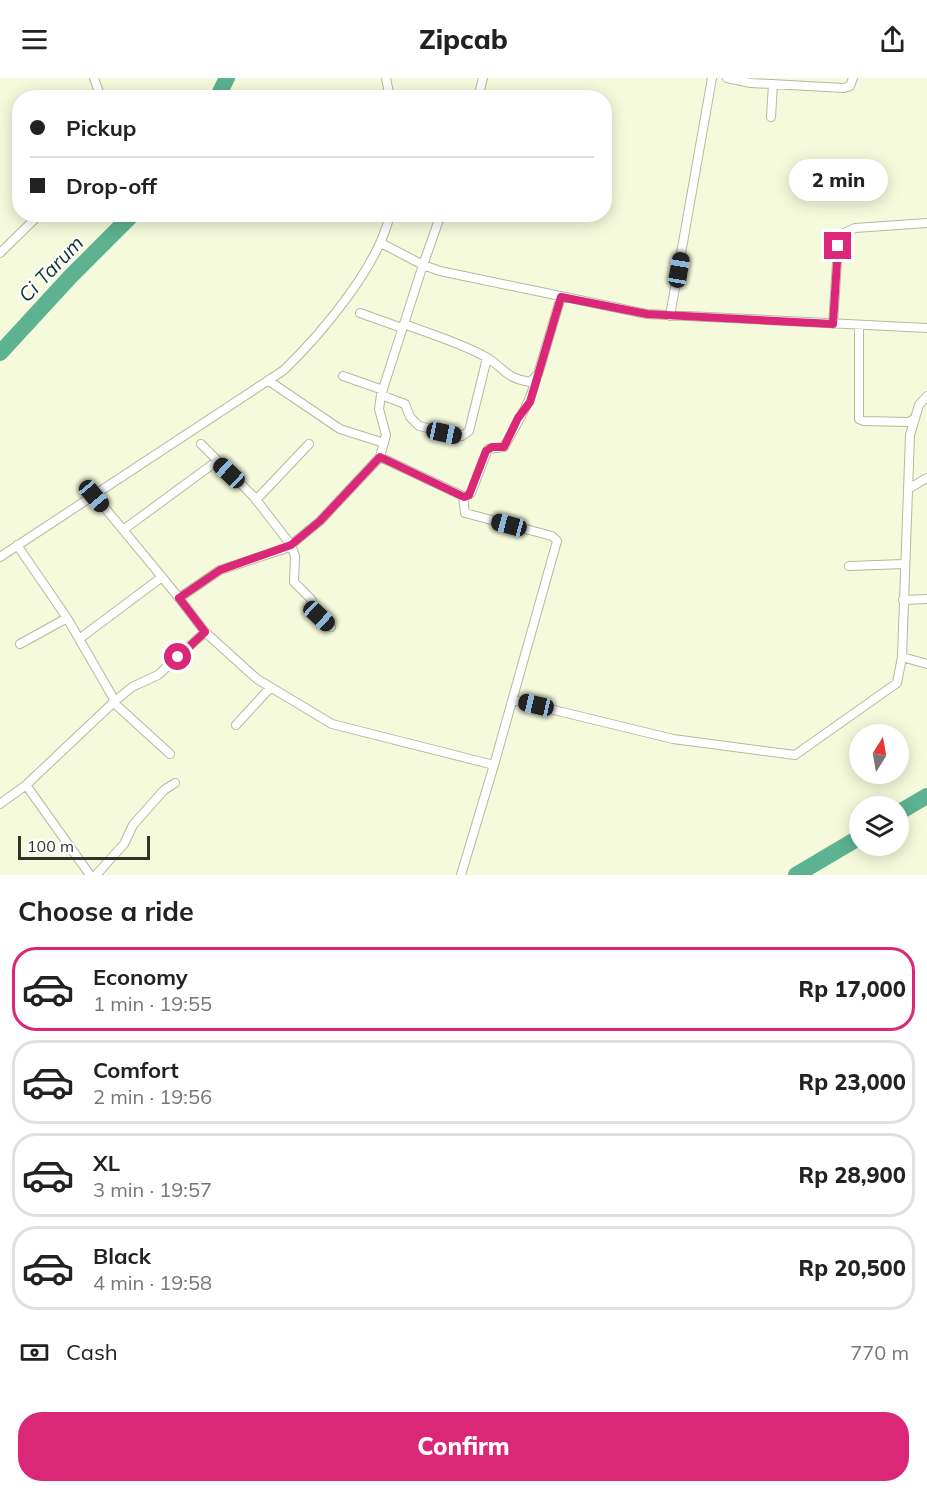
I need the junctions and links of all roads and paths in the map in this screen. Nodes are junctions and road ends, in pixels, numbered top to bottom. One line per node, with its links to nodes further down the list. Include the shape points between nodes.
1 (712, 78): 15 (street)
2 (727, 78): 4 (street)
3 (853, 78): 4 (street, via 850,86 843,88)
4 (773, 84): 5 (street)
5 (771, 117)
6 (32, 222): 11 (street)
7 (388, 222): 10 (street)
8 (438, 222): 12 (street)
9 (927, 223): 16 (street, via 855,228 842,234)
10 (381, 243): 12 (street); 23 (street, via 311,344)
11 (0, 253)
12 (423, 265): 13 (street); 17 (street)
13 (561, 297): 15 (street); 22 (street)
14 (360, 314): 17 (street)
15 (670, 316): 16 (street)
16 (833, 324): 18 (street)
17 (403, 326): 20 (street); 24 (street)
18 (859, 326): 19 (street); 26 (street, via 859,419)
19 (927, 328)
20 (487, 358): 22 (street, via 512,377 528,382); 24 (street, via 473,419 469,431 462,436 419,426 405,404)
21 (343, 376): 24 (street)
22 (536, 378): 35 (street, via 530,402 504,447 488,449 471,493)
23 (269, 381): 27 (street, via 340,429); 34 (street)
24 (382, 392): 27 (street, via 379,408)
25 (927, 396): 26 (street)
26 (914, 419): 33 (street)
27 (384, 443): 30 (street)
28 (201, 444): 31 (street)
29 (309, 444): 36 (street)
30 (380, 457): 35 (street); 39 (street, via 320,521)
31 (216, 462): 36 (street); 37 (street)
32 (927, 478): 33 (street)
33 (908, 489): 41 (street)
34 (94, 496): 37 (street); 38 (street)
35 (464, 497): 55 (street, via 465,513 552,536 557,541)
36 (256, 500): 39 (street)
37 (123, 530): 43 (street)
38 (17, 545): 40 (street); 47 (street)
39 (291, 545): 44 (street, via 220,570); 48 (street, via 295,556 294,582)
40 (0, 557)
41 (904, 564): 42 (street); 46 (street)
42 (849, 566)
43 (162, 577): 44 (street); 50 (street)
44 (179, 598): 49 (street)
45 (927, 599): 46 (street)
46 (903, 600): 52 (street)
47 (67, 618): 50 (street); 51 (street)
48 (331, 627)
49 (205, 632): 54 (street); 56 (street, via 158,675 132,687)
50 (79, 639): 56 (street)
51 (20, 644)
52 (902, 657): 53 (street); 55 (street, via 898,682 796,754 673,739)
53 (927, 664)
54 (270, 688): 57 (street); 59 (street, via 341,727)
55 (513, 700): 59 (street)
56 (114, 702): 58 (street); 61 (street)
57 (236, 725)
58 (170, 754)
59 (494, 765): 65 (street)
60 (175, 783): 64 (street, via 133,825 124,844)
61 (26, 785): 62 (street); 63 (street)
62 (0, 804)
63 (90, 875)
64 (96, 875)
65 (461, 875)

